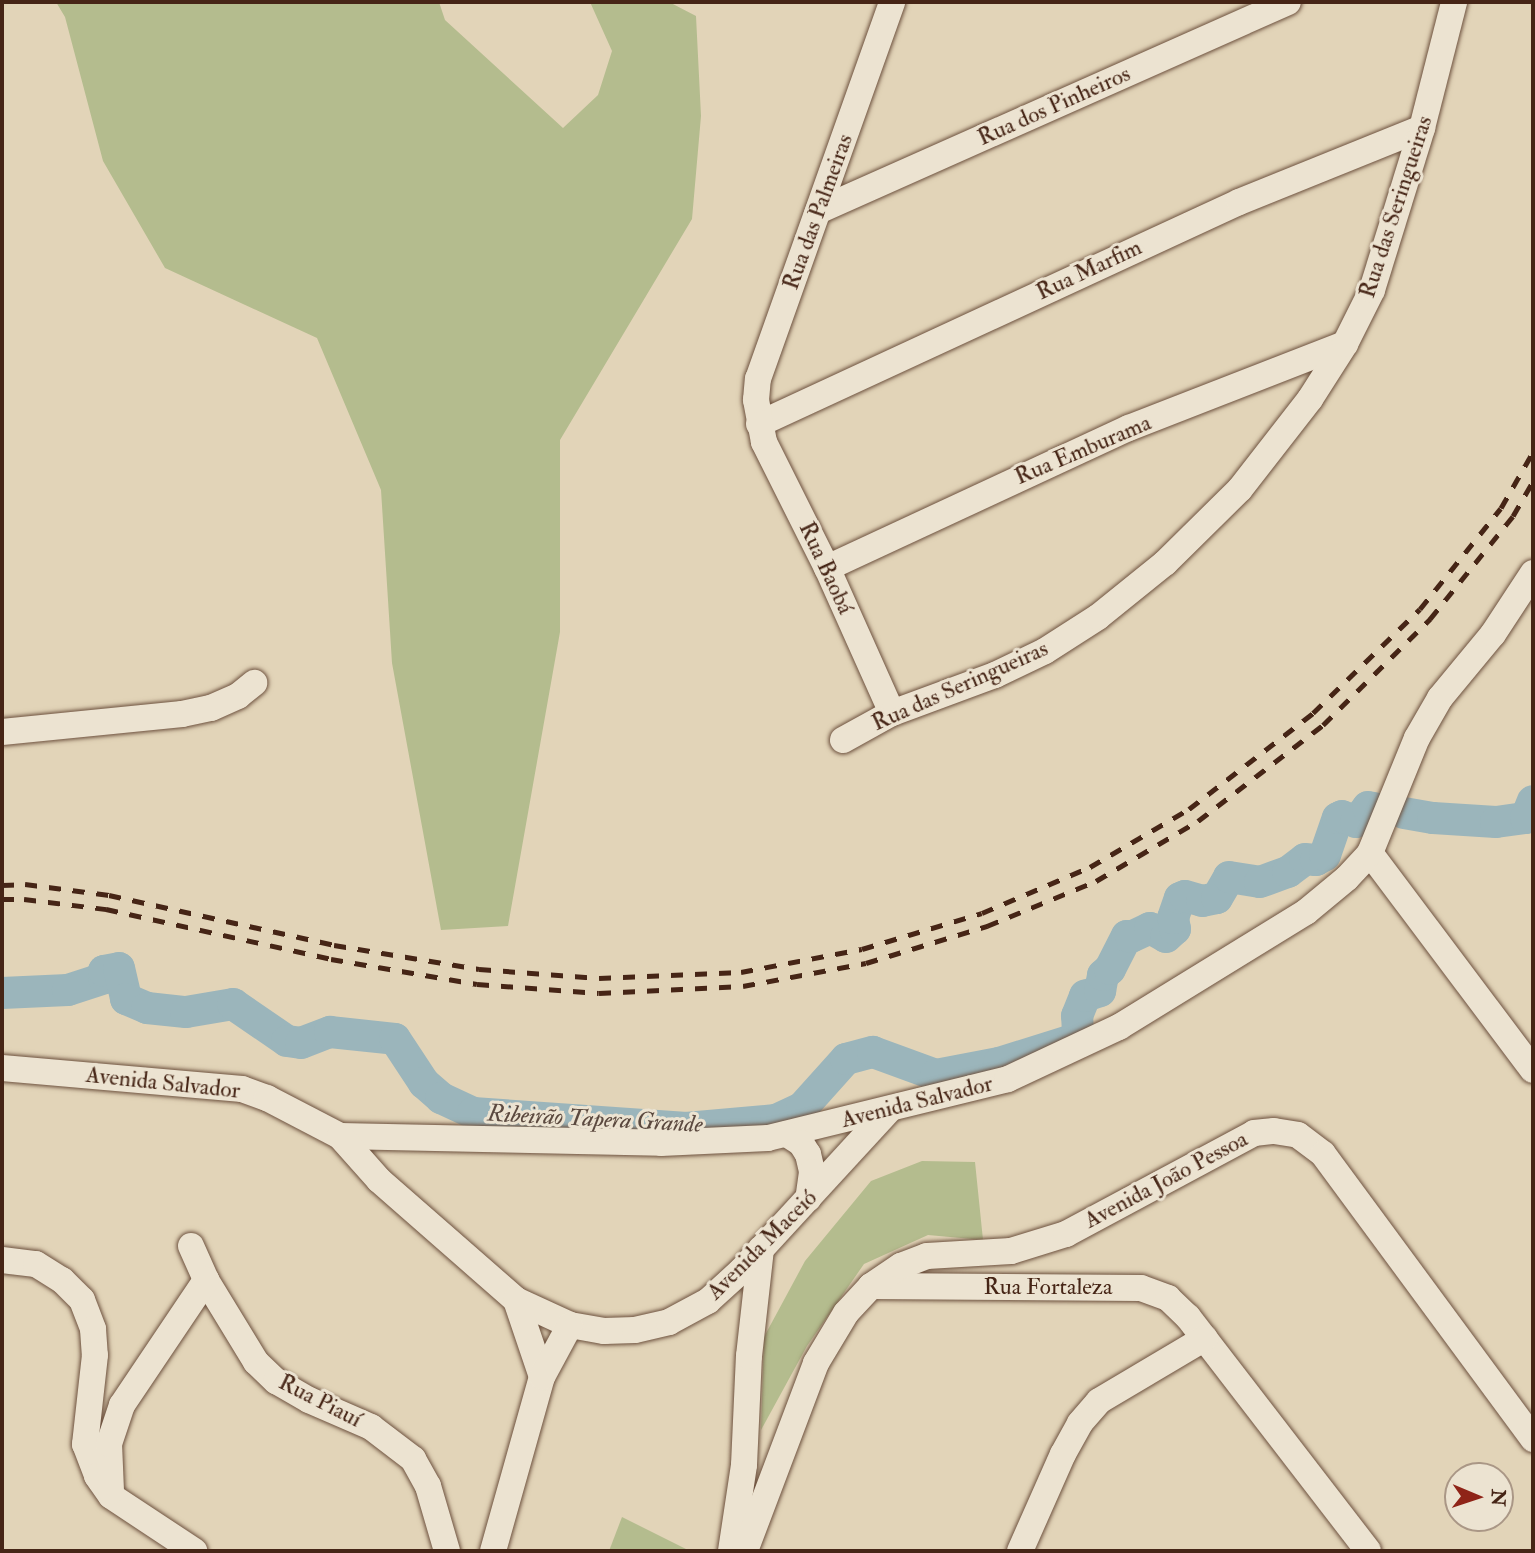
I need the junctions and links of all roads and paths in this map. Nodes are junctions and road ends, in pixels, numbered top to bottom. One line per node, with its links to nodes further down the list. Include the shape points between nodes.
1 (892, 2): 5 (street, Rua das Palmeiras)
2 (1288, 2): 5 (street, Rua dos Pinheiros)
3 (1454, 2): 4 (street, Rua das Seringueiras)
4 (1422, 128): 6 (street, Rua das Seringueiras, via 1372,290); 7 (street, Rua Marfim, via 1239,202)
5 (820, 210): 7 (street, Rua das Palmeiras, via 758,379)
6 (1345, 344): 8 (street, Rua Emburama, via 1129,428); 11 (street, Rua das Seringueiras, via 1310,399 1240,489 1165,563 1098,617 1045,651)
7 (760, 424): 8 (street, Rua Baobá, via 764,442)
8 (827, 568): 11 (street, Rua Baobá)
9 (1533, 573): 14 (street, via 1493,634 1440,698 1417,738)
10 (254, 683): 12 (street, via 211,708 182,714)
11 (892, 713): 13 (street, Rua das Seringueiras)
12 (2, 732)
13 (843, 740)
14 (1370, 853): 16 (street); 17 (street, Avenida Salvador, via 1306,912 1119,1027 1008,1079)
15 (2, 1068): 19 (street, Avenida Salvador, via 242,1089)
16 (1533, 1070)
17 (890, 1109): 18 (street, Avenida Salvador); 22 (street, Avenida Maceió)
18 (787, 1134): 20 (street, Avenida Salvador, via 743,1142 661,1143); 22 (street, via 808,1154 812,1172)
19 (340, 1136): 20 (street, Avenida Salvador); 21 (street, Avenida Maceió)
20 (398, 1137): 21 (street, via 384,1160)
21 (379, 1180): 28 (street, Avenida Maceió)
22 (808, 1199): 24 (street, Avenida Maceió)
23 (191, 1246): 26 (street, Rua Piauí)
24 (761, 1249): 29 (street, Avenida Maceió, via 708,1301 669,1322 604,1331); 37 (street, via 749,1356 744,1465)
25 (2, 1260): 33 (street, via 36,1265 62,1280 82,1300 93,1329 95,1355 85,1444 97,1476)
26 (206, 1280): 33 (street, via 122,1405 109,1444); 35 (street, Rua Piauí, via 257,1362 276,1381 371,1427 413,1459 428,1486)
27 (872, 1286): 30 (street, Rua Fortaleza, via 1140,1288 1168,1298); 32 (street, Avenida João Pessoa, via 901,1266 927,1256 1011,1251 1066,1234 1254,1133 1274,1130 1298,1135 1323,1154); 38 (street, Avenida João Pessoa, via 846,1313 816,1363)
28 (516, 1300): 29 (street, Avenida Maceió); 31 (street)
29 (570, 1325): 31 (street)
30 (1205, 1338): 39 (street, via 1098,1401 1063,1454); 40 (street, Rua Fortaleza)
31 (542, 1377): 36 (street)
32 (1533, 1439)
33 (111, 1496): 34 (street)
34 (194, 1551)
35 (447, 1551)
36 (493, 1551)
37 (731, 1551)
38 (746, 1551)
39 (1020, 1551)
40 (1368, 1551)

